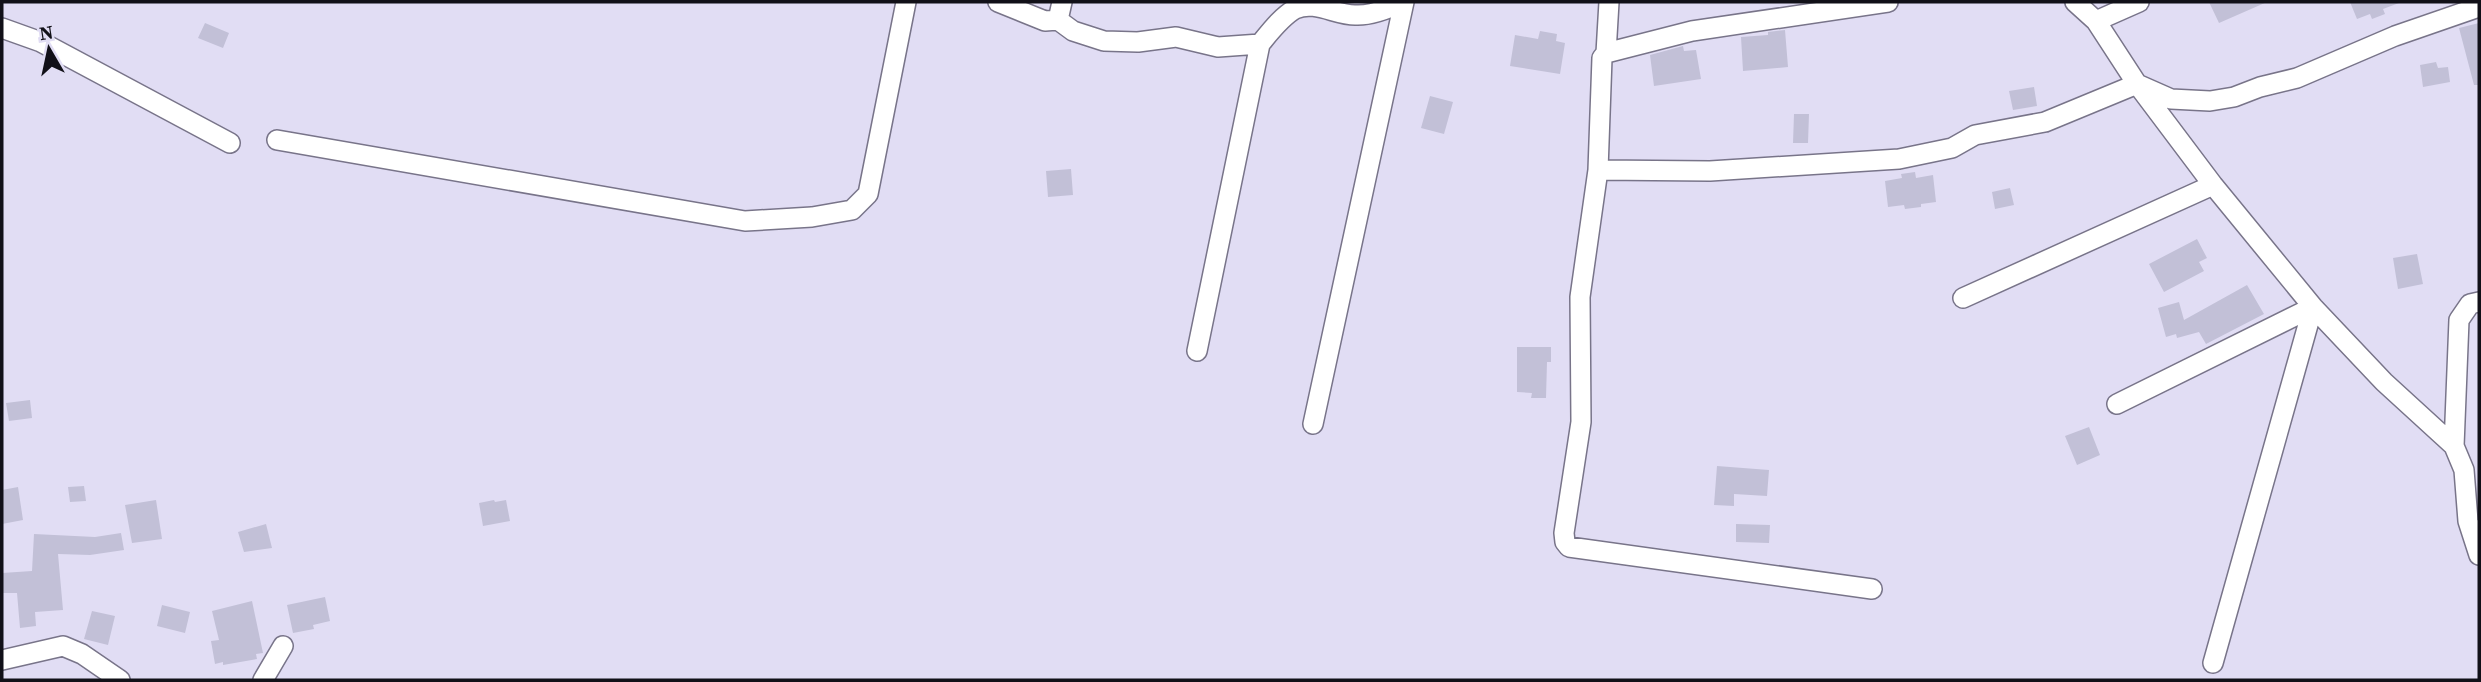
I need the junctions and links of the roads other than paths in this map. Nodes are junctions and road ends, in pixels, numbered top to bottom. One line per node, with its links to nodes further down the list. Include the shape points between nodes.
1 (905, 2): 15 (street, via 868,194 852,210 745,221)
2 (998, 2): 9 (street, via 1045,21)
3 (1403, 2): 12 (street, via 1354,15 1320,5 1297,7); 24 (street)
4 (1608, 2): 13 (street)
5 (1888, 2): 13 (street, via 1692,31)
6 (2075, 2): 10 (street)
7 (2139, 2): 10 (street)
8 (2479, 7): 14 (street, via 2395,36 2297,78 2234,97 2171,99)
9 (1060, 11): 12 (street, via 1073,31 1104,41 1176,37 1218,47)
10 (2096, 21): 14 (street)
11 (2, 28): 16 (street, via 41,42)
12 (1260, 44): 22 (street)
13 (1606, 53): 17 (street, via 1602,58)
14 (2137, 84): 17 (street, via 2045,122 1975,135 1952,148 1899,159 1710,171); 18 (street)
15 (277, 140)
16 (230, 143)
17 (1598, 170): 27 (street, via 1580,298 1581,422 1565,541 1569,547)
18 (2213, 185): 19 (street); 21 (street)
19 (1963, 298)
20 (2479, 302): 25 (street, via 2470,304 2459,320)
21 (2312, 307): 23 (street); 25 (street); 30 (street)
22 (1197, 351)
23 (2117, 404)
24 (1313, 424)
25 (2454, 446): 26 (street, via 2464,470 2469,521)
26 (2479, 555)
27 (1872, 589)
28 (283, 646): 32 (street)
29 (2, 660): 31 (street, via 63,646)
30 (2213, 663)
31 (120, 680)
32 (263, 680)

